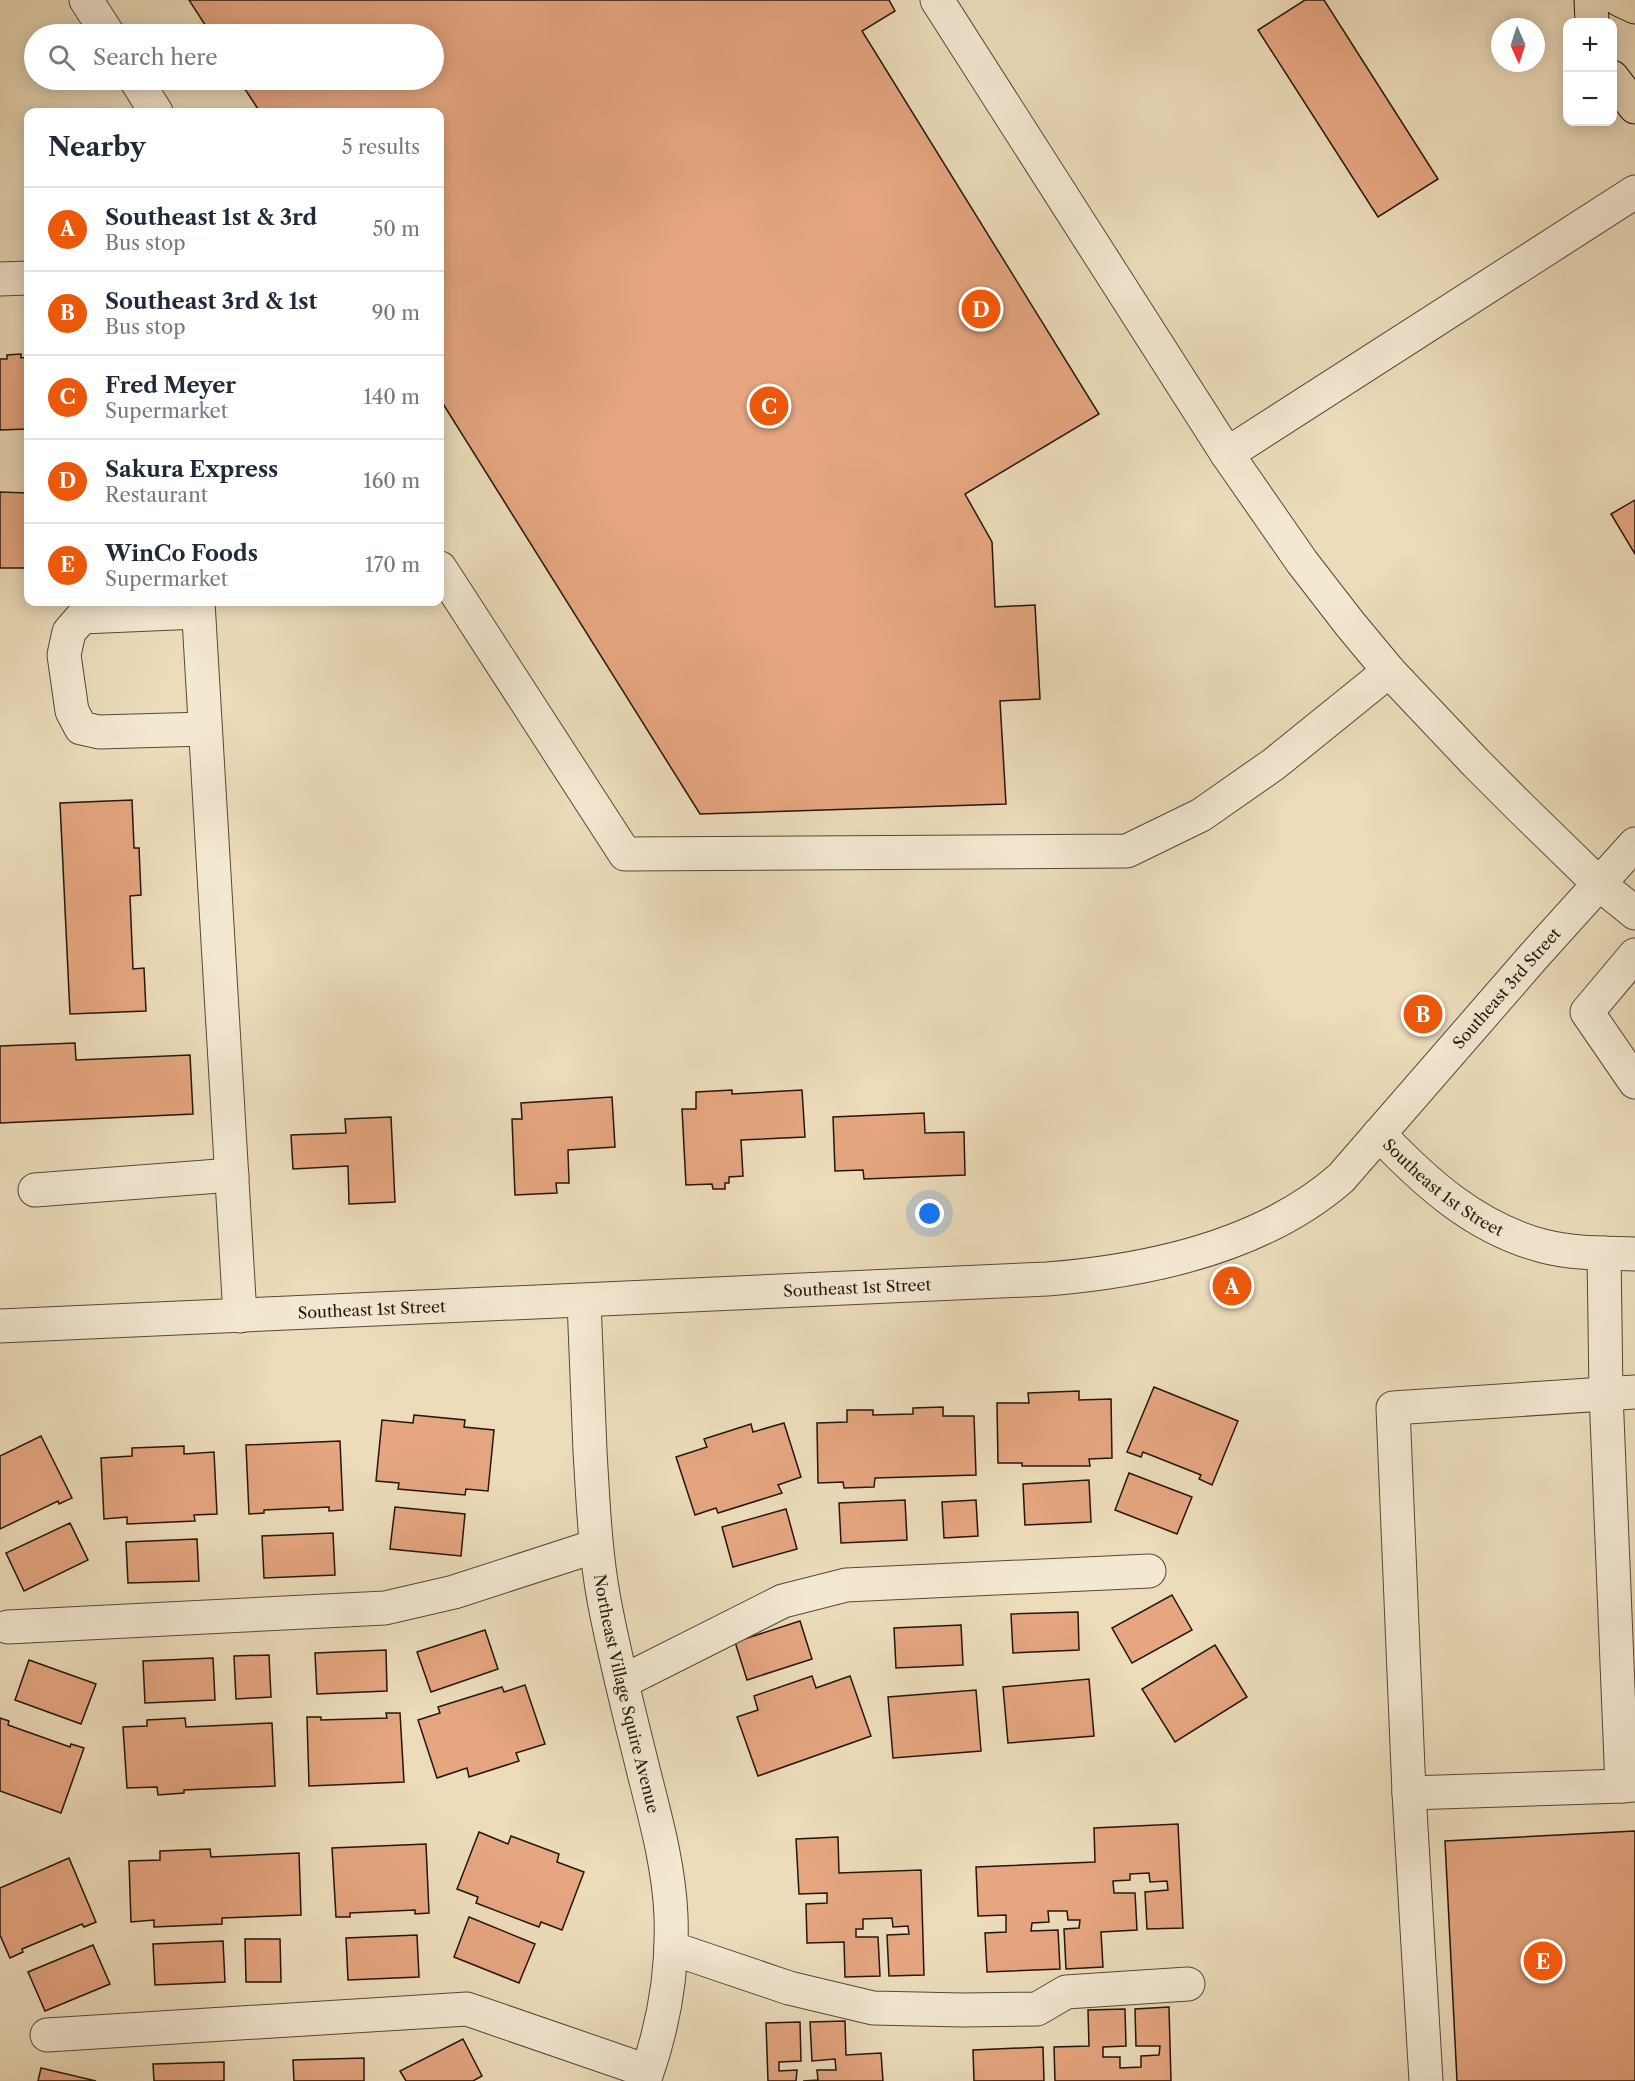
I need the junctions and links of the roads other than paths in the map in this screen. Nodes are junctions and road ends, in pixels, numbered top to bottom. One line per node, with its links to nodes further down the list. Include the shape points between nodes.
1 (86, 0): 7 (street)
2 (937, 0): 15 (street)
3 (1591, 0): 6 (highway)
4 (1620, 0): 5 (highway)
5 (1635, 7)
6 (1592, 18)
7 (102, 24)
8 (1617, 84): 10 (highway)
9 (142, 90): 11 (street)
10 (1635, 107)
11 (154, 108)
12 (1635, 192): 15 (street)
13 (24, 278): 14 (street)
14 (0, 279)
15 (1227, 454): 18 (street, via 1302,562)
16 (444, 574): 18 (street, via 625,854 1127,851 1201,815 1274,764)
17 (198, 607): 19 (street); 19 (street, via 82,618 69,632 64,655 72,711 81,728 99,732)
18 (1389, 671): 21 (street)
19 (205, 729): 26 (street)
20 (1635, 844): 21 (street, Southeast 3rd Street)
21 (1598, 883): 22 (street); 25 (street, Southeast 3rd Street)
22 (1635, 913)
23 (1635, 956): 24 (street, via 1587,1012)
24 (1635, 1082)
25 (1379, 1134): 28 (street, Southeast 1st Street, via 1437,1191 1514,1237 1545,1247); 29 (street, Southeast 1st Street, via 1335,1184 1288,1215 1238,1238 1176,1260 1136,1269 1047,1279)
26 (232, 1175): 27 (street); 30 (street)
27 (35, 1190)
28 (1619, 1253): 32 (street)
29 (584, 1301): 30 (street, Southeast 1st Street); 33 (street, Northeast Village Squire Avenue)
30 (240, 1316): 31 (street, Southeast 1st Street)
31 (0, 1326)
32 (1620, 1393): 37 (street); 38 (street, via 1393,1408)
33 (596, 1546): 35 (street, via 454,1592 385,1608); 36 (street, Northeast Village Squire Avenue)
34 (1149, 1571): 36 (street, via 846,1585 783,1601)
35 (8, 1627)
36 (622, 1682): 39 (street, Northeast Village Squire Avenue, via 666,1869)
37 (1629, 1786): 38 (street)
38 (1409, 1793): 43 (street)
39 (671, 1948): 40 (street, via 789,1988 873,2008 1037,2008 1066,1992); 42 (street, Northeast Village Squire Avenue, via 665,2006)
40 (1188, 1984)
41 (47, 2036): 42 (street, via 467,2009)
42 (646, 2076)
43 (1426, 2081)

